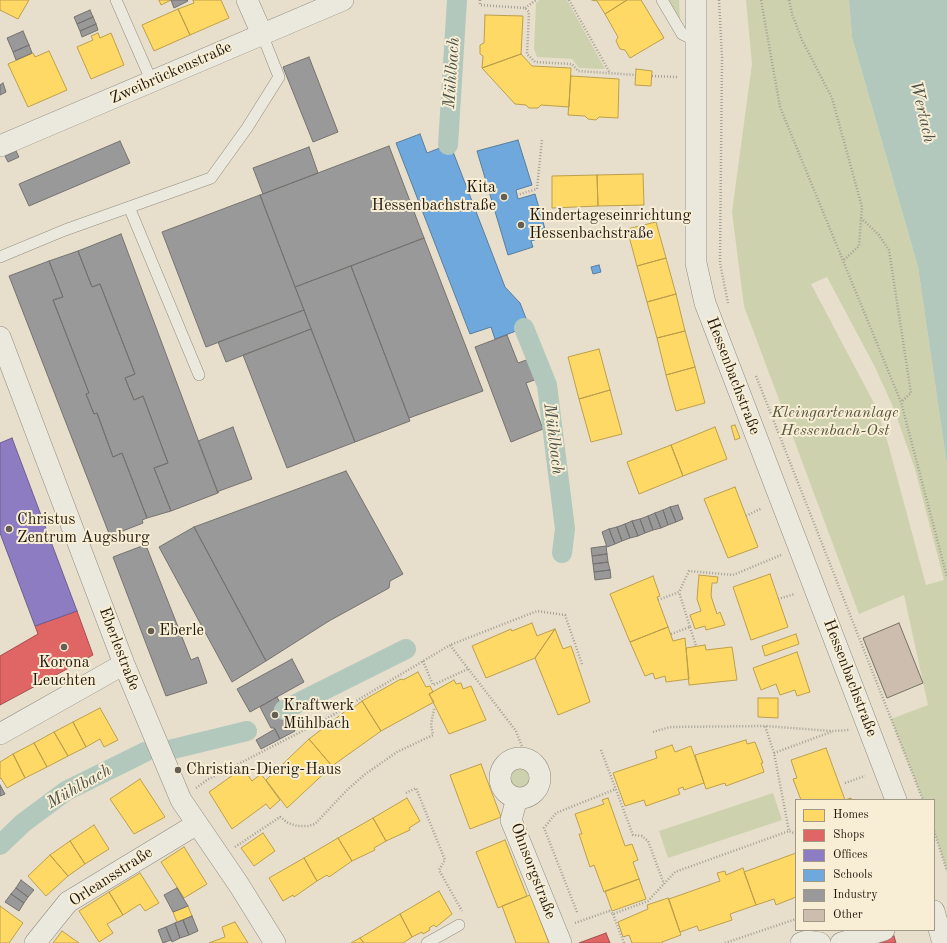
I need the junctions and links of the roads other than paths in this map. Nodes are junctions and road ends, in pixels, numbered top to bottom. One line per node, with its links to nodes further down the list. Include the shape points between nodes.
1 (116, 0): 8 (lane)
2 (247, 0): 6 (street)
3 (343, 0): 6 (street, Zweibrückenstraße)
4 (662, 0): 7 (lane, via 682,34)
5 (696, 0): 7 (street, Hessenbachstraße)
6 (262, 34): 8 (street, Zweibrückenstraße); 10 (lane, via 279,77 211,178)
7 (697, 41): 17 (street, Hessenbachstraße, via 696,263 705,303)
8 (152, 82): 9 (street, Zweibrückenstraße)
9 (0, 146)
10 (129, 207): 11 (lane); 13 (lane)
11 (0, 257)
12 (0, 337): 14 (street, Eberlestraße)
13 (199, 375)
14 (124, 664): 15 (street); 18 (street, Eberlestraße, via 181,800)
15 (0, 734)
16 (517, 798): 16 (street, Ohnsorgstraße, via 504,790 500,774 508,762 518,758 527,760 538,770 539,784 532,793); 22 (street, Ohnsorgstraße, via 511,820)
17 (896, 799)
18 (197, 824): 23 (street, Orleansstraße, via 68,902); 24 (street, Eberlestraße)
19 (935, 916): 27 (street)
20 (459, 924): 25 (lane)
21 (881, 931): 26 (street)
22 (559, 937)
23 (36, 943)
24 (275, 943)
25 (427, 943)
26 (841, 943)
27 (943, 943)

